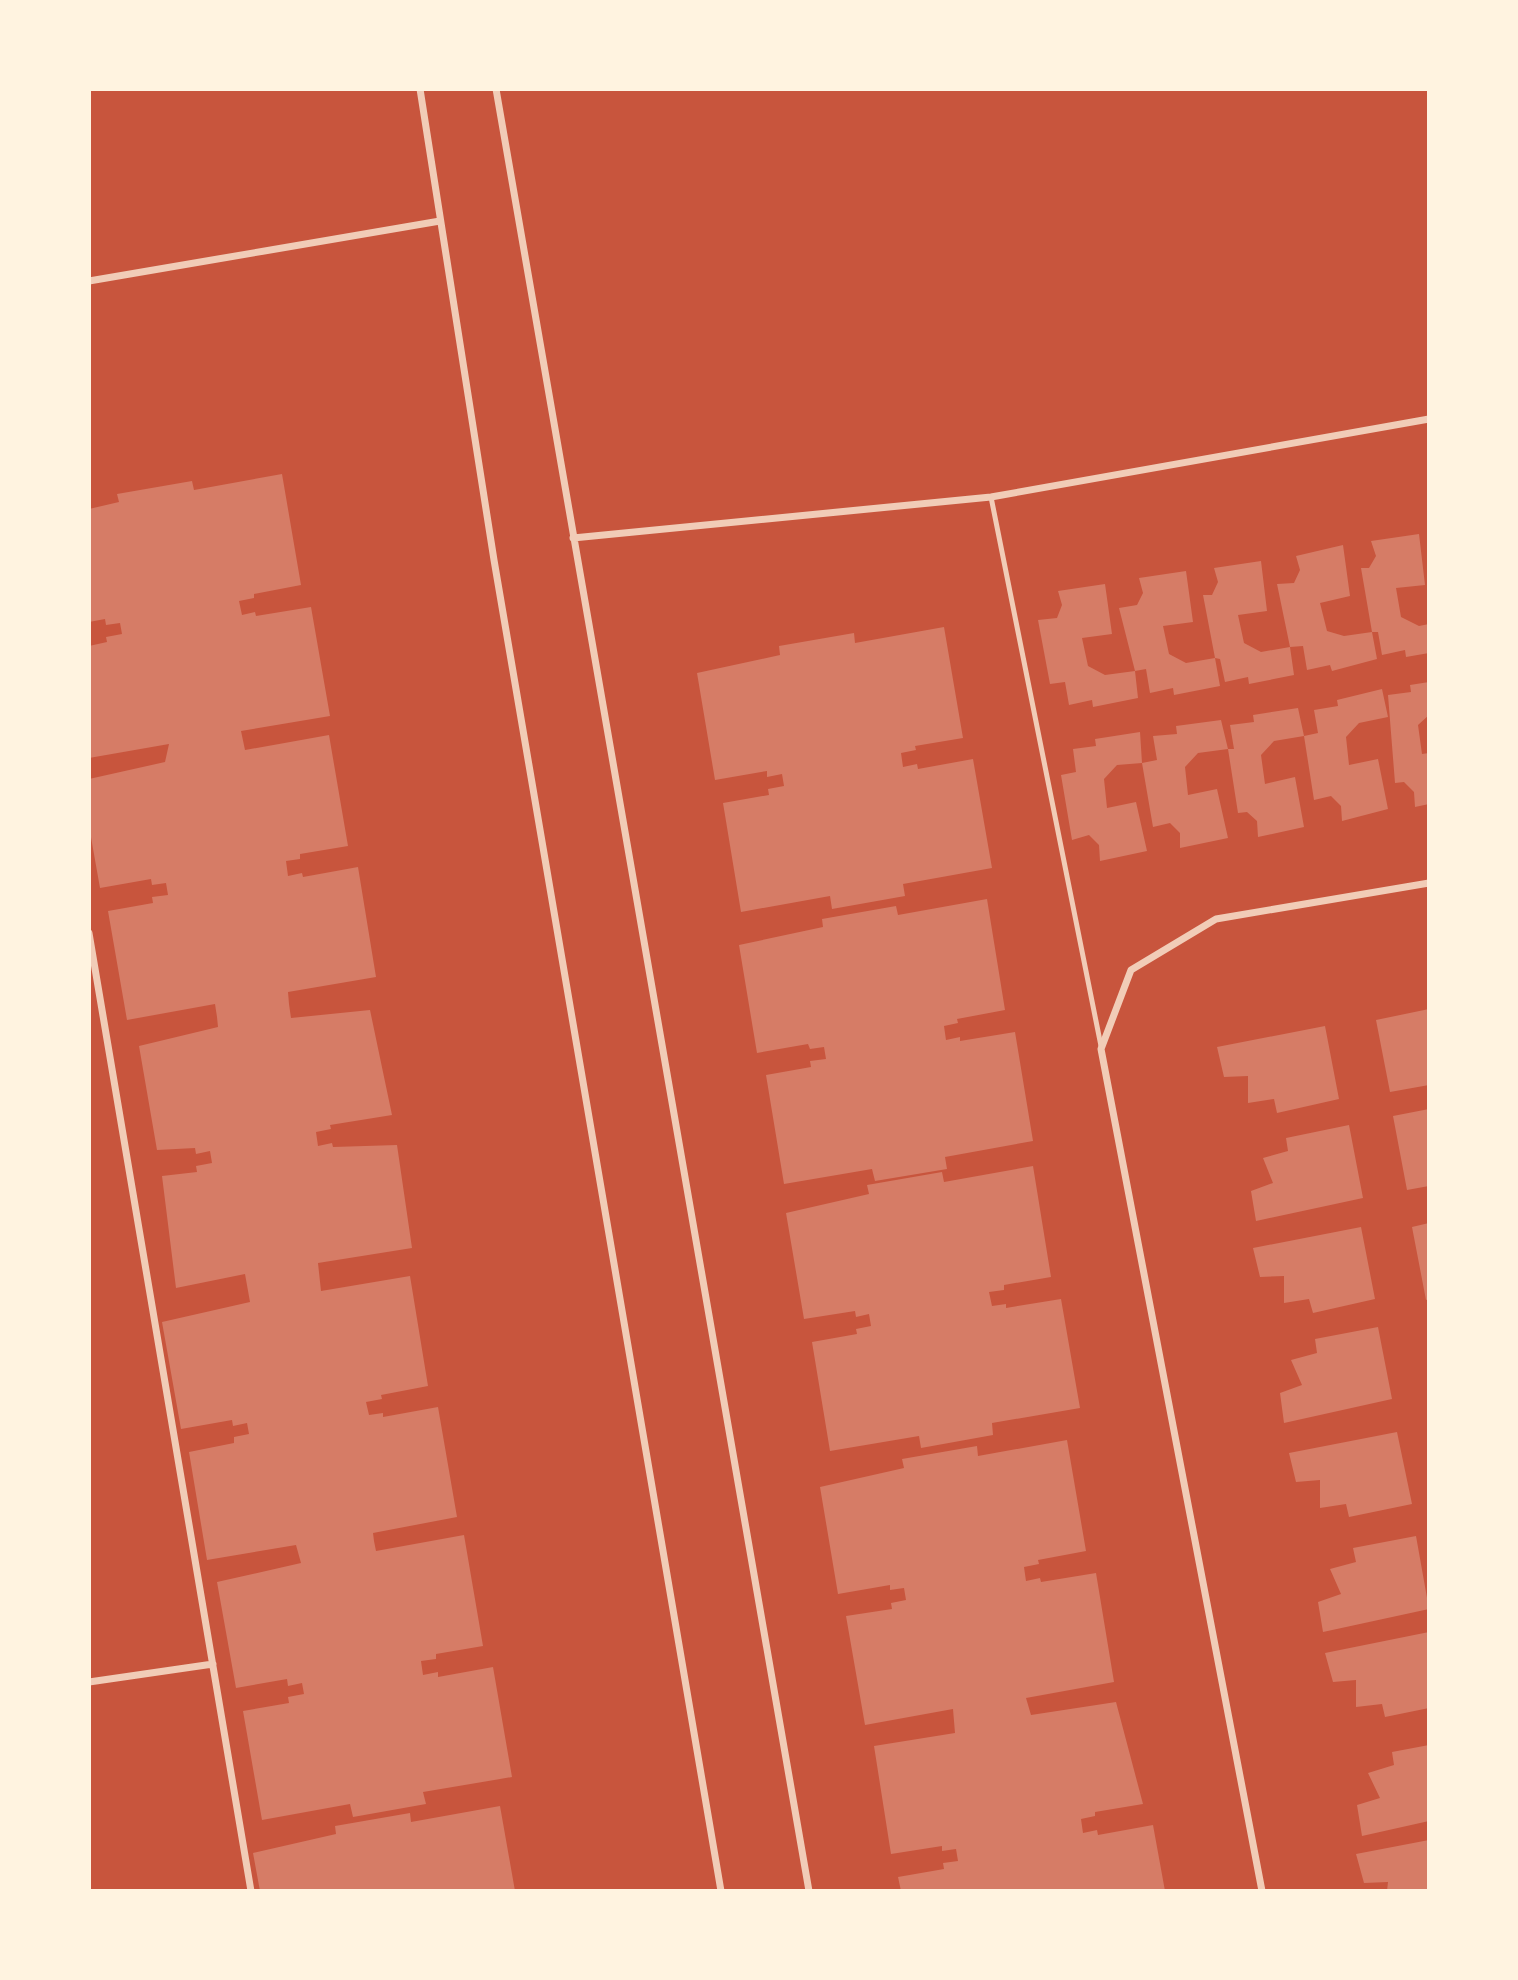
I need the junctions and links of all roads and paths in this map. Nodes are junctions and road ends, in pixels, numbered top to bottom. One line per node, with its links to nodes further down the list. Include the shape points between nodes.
1 (420, 89): 3 (street)
2 (496, 89): 7 (street)
3 (440, 222): 4 (street); 14 (street)
4 (89, 281)
5 (1429, 419): 6 (street)
6 (991, 497): 7 (street); 10 (lane)
7 (573, 538): 15 (street)
8 (1429, 883): 10 (street, via 1216,919 1131,970)
9 (89, 933): 11 (street)
10 (1101, 1049): 16 (street)
11 (213, 1664): 12 (street); 13 (street)
12 (89, 1682)
13 (251, 1891)
14 (721, 1891)
15 (809, 1891)
16 (1262, 1891)

